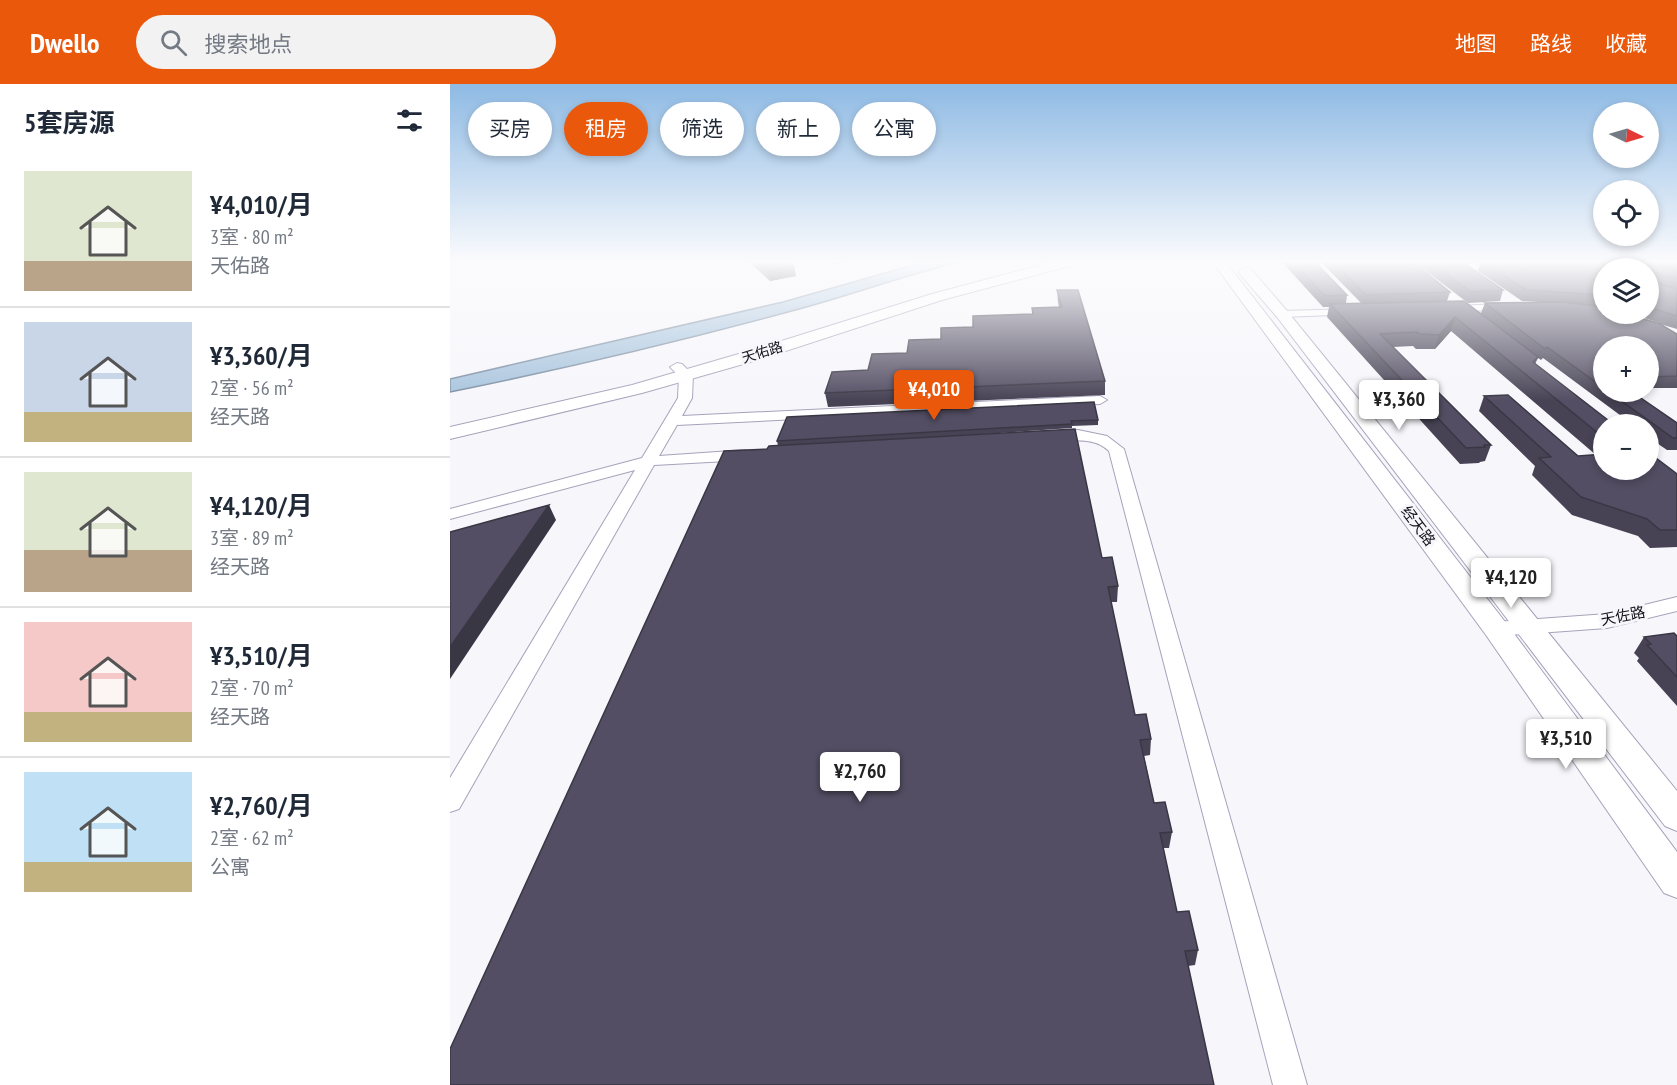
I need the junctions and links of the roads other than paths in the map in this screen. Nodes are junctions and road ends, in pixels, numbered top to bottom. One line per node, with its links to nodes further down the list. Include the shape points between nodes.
1 (879, 308): 11 (main road, 天佑路)
2 (904, 308): 11 (main road, 天佑路, via 755,355)
3 (1253, 308): 22 (main road, 经天路)
4 (1277, 308): 9 (main road, 经天路)
5 (1465, 308): 6 (street); 8 (street); 10 (street)
6 (1481, 308)
7 (1361, 309): 9 (street)
8 (1430, 309)
9 (1282, 314): 21 (main road, 经天路)
10 (1483, 323)
11 (681, 371): 13 (street, via 686,398); 14 (main road, 天佑路); 15 (main road, 天佑路, via 625,392)
12 (1100, 400): 13 (street)
13 (673, 421): 18 (street)
14 (450, 422)
15 (450, 433)
16 (1036, 438): 26 (street, via 1098,436 1116,449)
17 (766, 454): 18 (street)
18 (649, 461): 19 (street); 23 (street)
19 (450, 514)
20 (1677, 604): 21 (street, 天佐路, via 1607,621)
21 (1529, 627): 22 (street, 天佐路); 24 (main road, 经天路)
22 (1496, 629): 25 (main road, 经天路)
23 (450, 801)
24 (1677, 816)
25 (1677, 881)
26 (1290, 1085)

